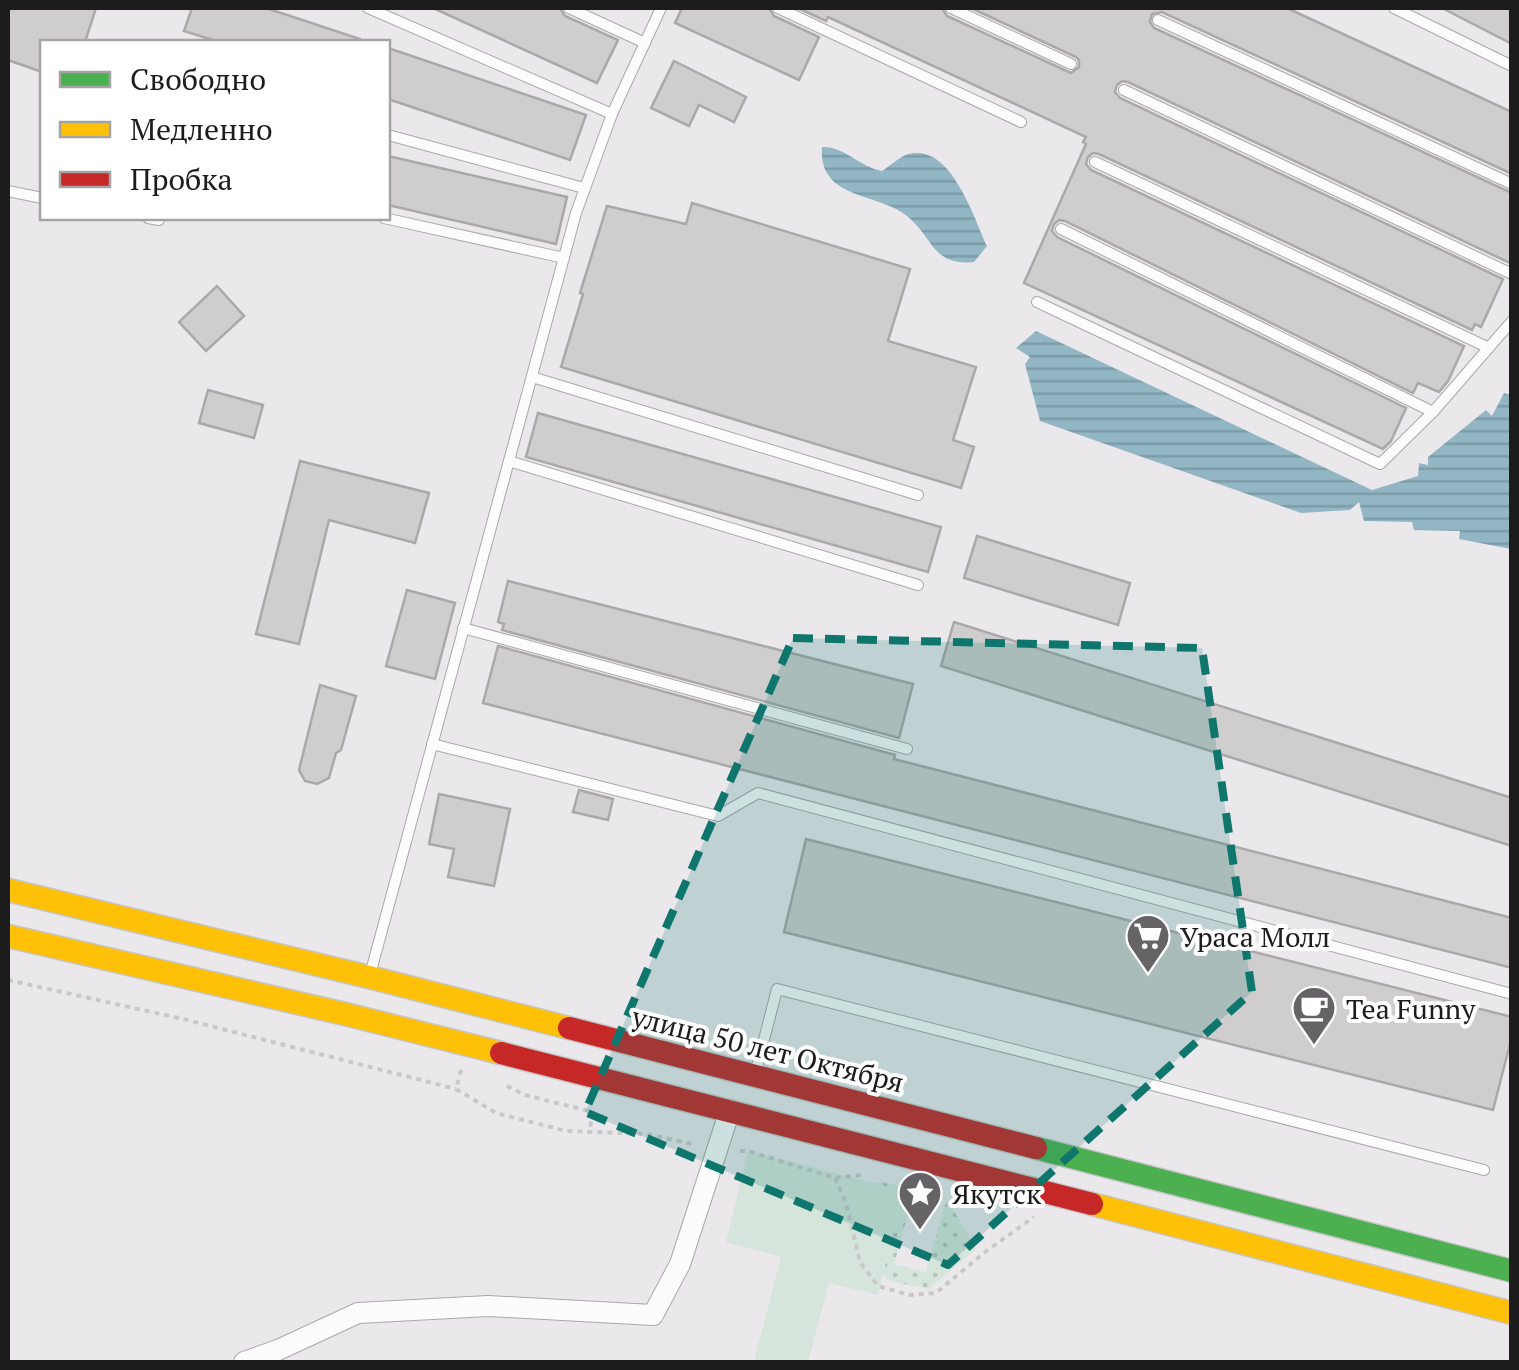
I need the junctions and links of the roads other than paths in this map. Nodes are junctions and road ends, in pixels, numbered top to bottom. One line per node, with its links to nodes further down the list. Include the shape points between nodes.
1 (368, 8): 12 (lane)
2 (569, 8): 8 (lane)
3 (661, 8): 8 (lane)
4 (778, 8): 13 (lane)
5 (951, 8): 9 (lane)
6 (1394, 8): 10 (lane)
7 (1158, 20): 16 (lane)
8 (644, 43): 12 (lane)
9 (1071, 64)
10 (1512, 66)
11 (1124, 90): 23 (lane)
12 (612, 114): 17 (lane)
13 (1021, 122)
14 (390, 136): 17 (lane)
15 (1095, 162): 26 (lane)
16 (1512, 184)
17 (584, 188): 22 (lane)
18 (8, 192): 19 (lane)
19 (40, 198)
20 (390, 219): 22 (lane)
21 (1060, 229): 28 (lane)
22 (564, 258): 27 (lane)
23 (1512, 274)
24 (1037, 302): 28 (lane, via 1380,464)
25 (1512, 321): 26 (lane)
26 (1487, 347): 28 (lane)
27 (532, 377): 29 (lane); 30 (lane)
28 (1433, 412)
29 (509, 461): 31 (lane); 32 (lane)
30 (918, 495)
31 (918, 585)
32 (464, 628): 33 (lane); 34 (lane)
33 (432, 744): 37 (lane); 38 (lane, via 718,816 758,793)
34 (907, 749)
35 (8, 890): 37 (main road, улица 50 лет Октября)
36 (8, 936): 40 (main road)
37 (369, 977): 39 (main road, улица 50 лет Октября)
38 (1512, 994)
39 (755, 1076): 41 (lane, via 778,988); 42 (main road, улица 50 лет Октября)
40 (730, 1110): 43 (main road); 44 (street, via 680,1264 653,1314 488,1306 358,1313)
41 (1484, 1170)
42 (1512, 1271)
43 (1512, 1313)
44 (244, 1362)

